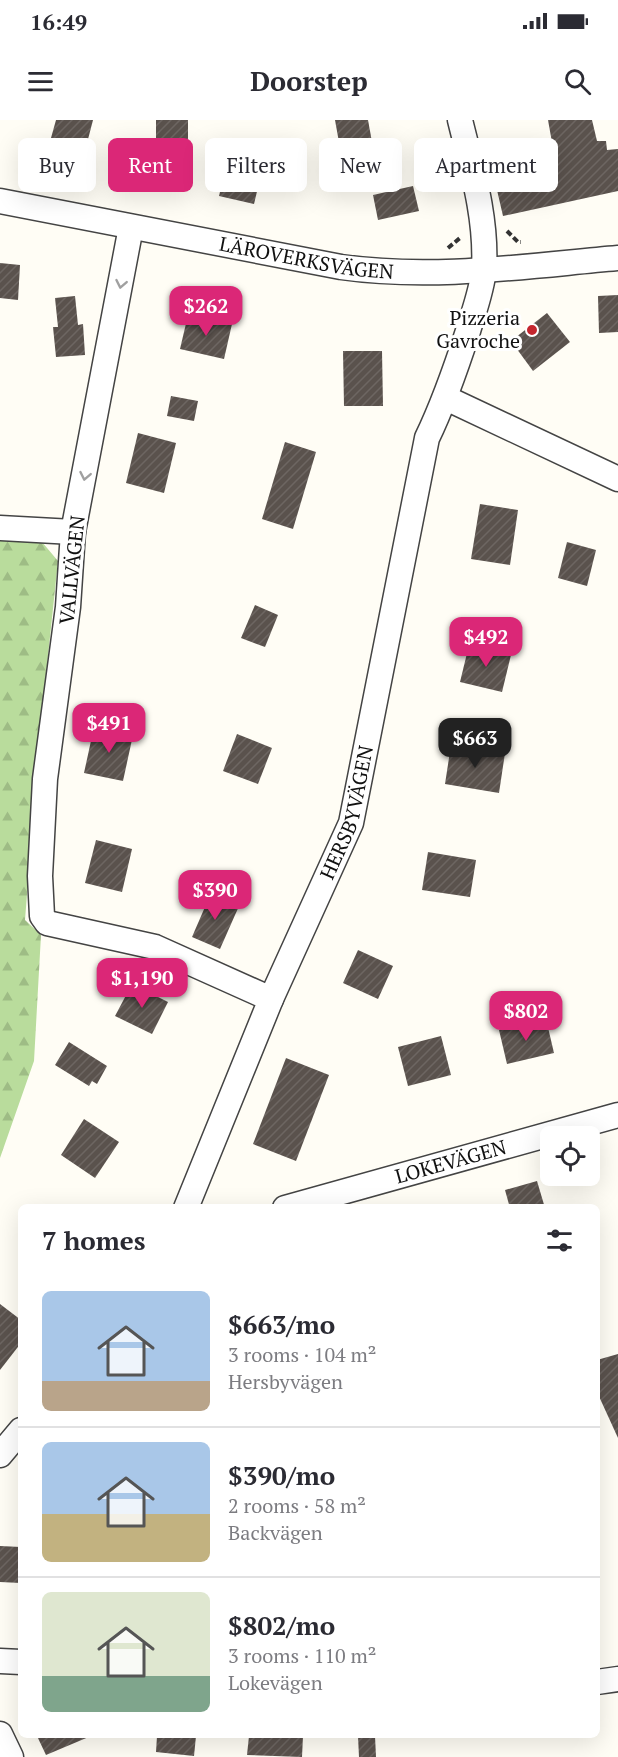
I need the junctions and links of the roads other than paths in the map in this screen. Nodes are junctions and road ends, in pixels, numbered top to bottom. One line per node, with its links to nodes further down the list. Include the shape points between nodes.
1 (460, 120): 5 (street, HERSBYVÄGEN, via 478,190)
2 (0, 201): 3 (street, LÄROVERKSVÄGEN)
3 (131, 227): 5 (street, LÄROVERKSVÄGEN, via 389,274); 9 (street, VALLVÄGEN, one-way to 9)
4 (618, 258): 5 (street, LÄROVERKSVÄGEN)
5 (483, 270): 6 (street, HERSBYVÄGEN, via 480,292)
6 (446, 398): 7 (street); 10 (street, HERSBYVÄGEN, via 427,438 351,823)
7 (618, 479)
8 (0, 528): 9 (street)
9 (74, 532): 10 (street, VALLVÄGEN, via 45,779 42,916 47,922 155,947)
10 (271, 999): 12 (street, HERSBYVÄGEN)
11 (618, 1114): 13 (street, LOKEVÄGEN)
12 (188, 1204)
13 (299, 1204)
14 (18, 1434): 15 (street)
15 (0, 1455)
16 (0, 1661): 17 (street)
17 (18, 1662)
18 (618, 1679): 19 (street)
19 (600, 1682)
20 (0, 1734): 21 (street)
21 (10, 1757)

